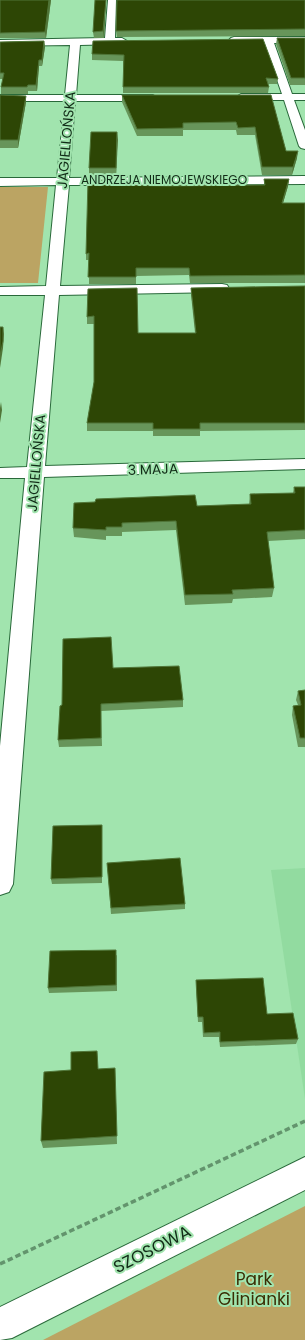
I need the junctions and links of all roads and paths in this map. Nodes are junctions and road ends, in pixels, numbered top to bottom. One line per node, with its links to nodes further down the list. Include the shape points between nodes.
1 (112, 0): 5 (street)
2 (221, 40): 3 (street)
3 (268, 40): 4 (street); 10 (street)
4 (305, 40)
5 (110, 41): 6 (street); 7 (street)
6 (128, 41)
7 (75, 42): 8 (street); 13 (street, JAGIELLOŃSKA)
8 (0, 43)
9 (233, 97): 10 (street)
10 (288, 97): 11 (street); 15 (street)
11 (305, 97)
12 (0, 98): 13 (street)
13 (70, 98): 14 (street); 17 (street, JAGIELLOŃSKA)
14 (163, 98)
15 (305, 146)
16 (305, 180): 17 (street, ANDRZEJA NIEMOJEWSKIEGO)
17 (63, 181): 18 (street, ANDRZEJA NIEMOJEWSKIEGO); 20 (street, JAGIELLOŃSKA)
18 (0, 182)
19 (234, 288): 20 (street)
20 (51, 290): 21 (street); 23 (street, JAGIELLOŃSKA)
21 (0, 291)
22 (305, 464): 23 (street, 3 MAJA)
23 (34, 472): 24 (street, 3 MAJA); 25 (street, JAGIELLOŃSKA)
24 (0, 473)
25 (0, 884)
26 (305, 1121): 28 (path)
27 (305, 1173): 29 (street, SZOSOWA)
28 (0, 1264)
29 (0, 1326)

